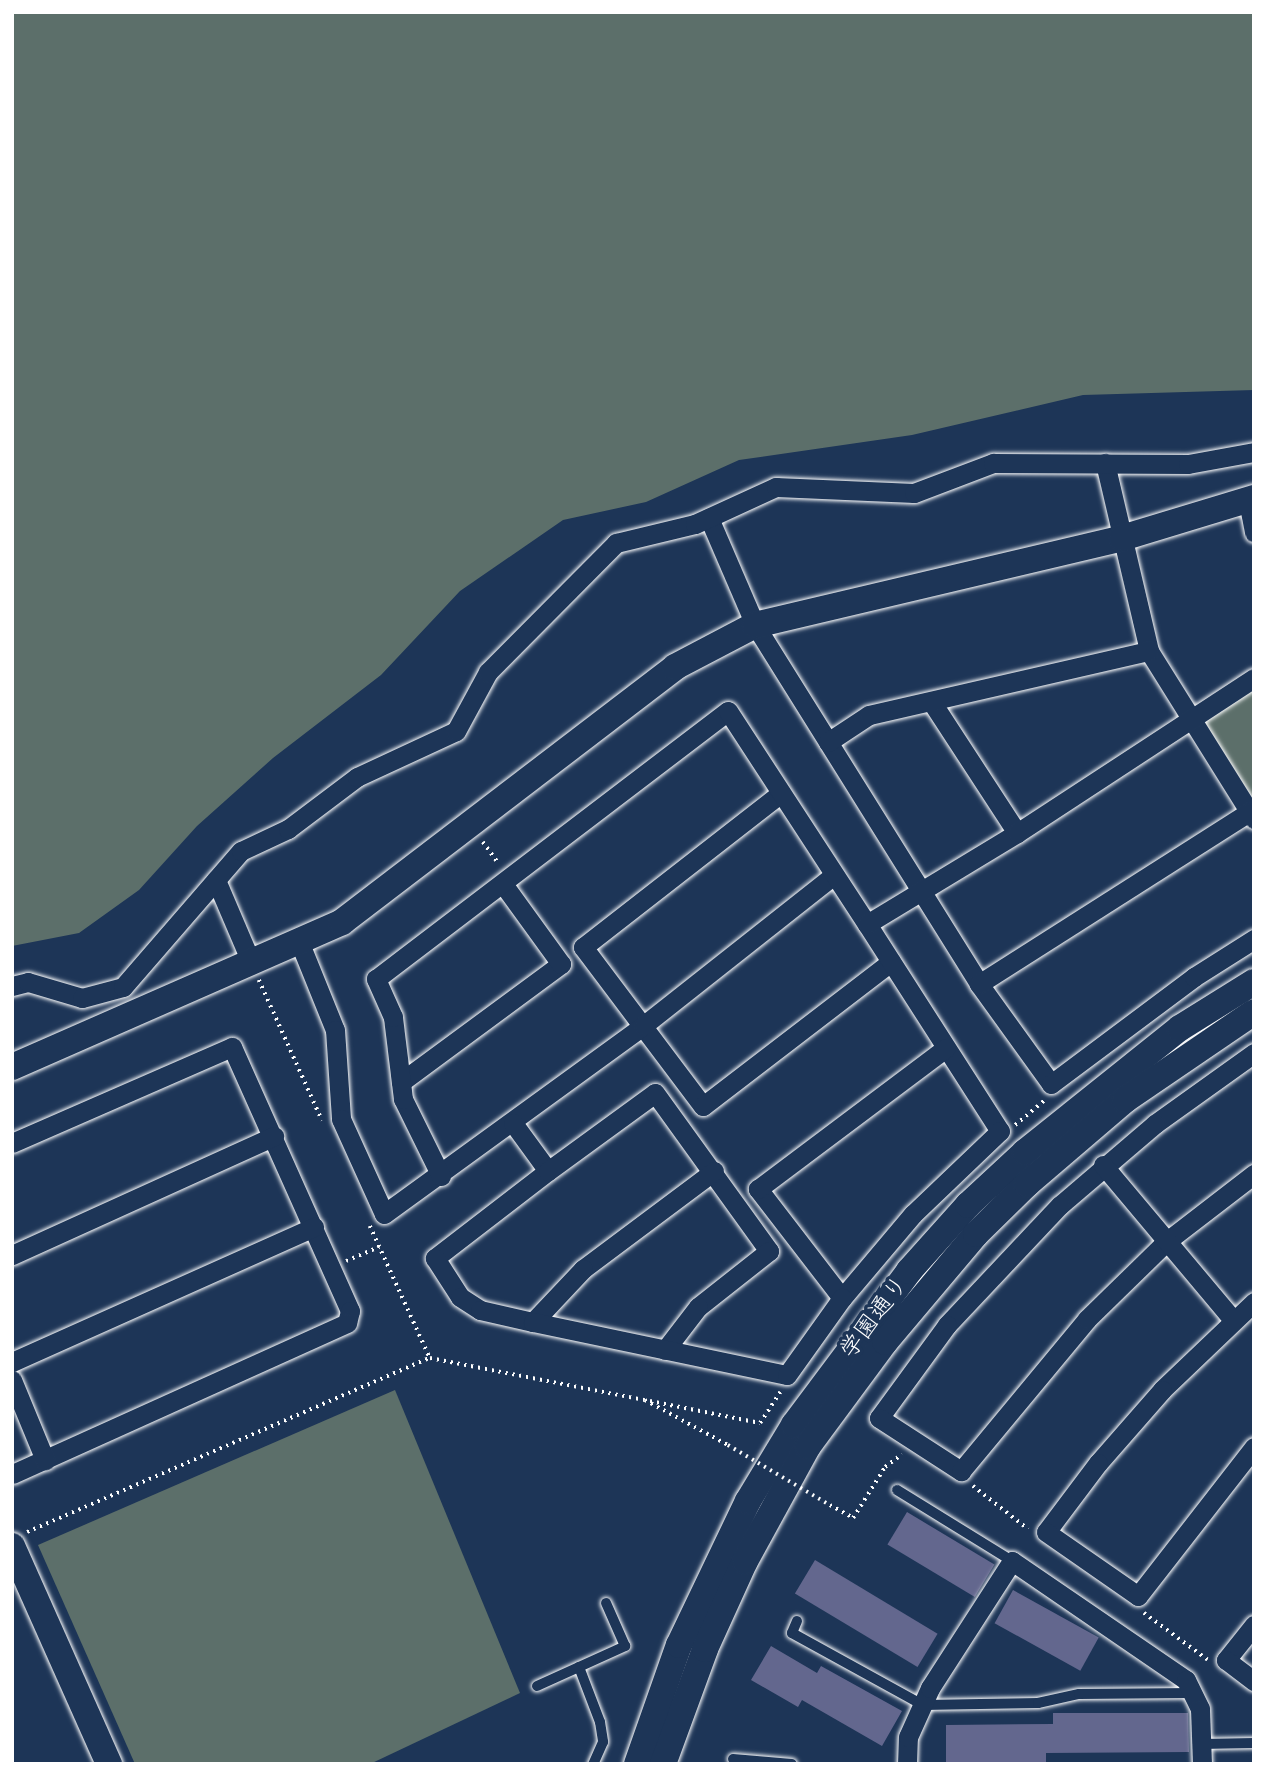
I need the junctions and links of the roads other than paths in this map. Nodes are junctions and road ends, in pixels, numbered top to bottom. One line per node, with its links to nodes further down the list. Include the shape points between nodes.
1 (1254, 452): 2 (street, via 1188,464)
2 (1105, 463): 4 (street, via 993,463 914,493 776,487); 6 (street)
3 (1251, 499): 5 (street); 6 (street)
4 (709, 518): 7 (street); 17 (street, via 616,543 488,672 456,732 357,777 288,829 241,851)
5 (1254, 533)
6 (1122, 538): 7 (street); 8 (street)
7 (755, 625): 12 (street); 22 (street, via 675,667 387,891 342,922)
8 (1149, 651): 10 (street); 11 (street)
9 (1254, 678): 11 (street)
10 (933, 704): 12 (street, via 869,715); 15 (street)
11 (1190, 719): 14 (street); 15 (street)
12 (828, 742): 19 (street)
13 (781, 793): 16 (street); 18 (street, via 728,711); 29 (street, via 583,947)
14 (1252, 816): 26 (street)
15 (1017, 833): 19 (street)
16 (834, 875): 20 (street); 29 (street)
17 (216, 880): 23 (street); 27 (street, via 122,987 82,998 28,982)
18 (503, 884): 33 (street, via 376,979 393,1017); 33 (street, via 561,964)
19 (921, 891): 20 (street); 26 (street)
20 (867, 924): 24 (street)
21 (1254, 939): 26 (street, via 1195,976 1051,1084)
22 (299, 941): 23 (street); 41 (street, via 335,1030 341,1119 384,1214)
23 (251, 962): 32 (street)
24 (891, 962): 29 (street, via 704,1106); 30 (street)
25 (1254, 982): 71 (street, 学園通り, via 1180,1028 1025,1152 968,1205 909,1271 794,1425 748,1501 679,1645)
26 (979, 984)
27 (12, 986)
28 (1254, 1012): 72 (street, 学園通り, via 1125,1100 1027,1184 976,1234 885,1342 808,1446 745,1561 705,1649)
29 (644, 1025): 34 (street)
30 (946, 1048): 45 (street, via 1000,1131 913,1214); 45 (street, via 758,1189)
31 (1254, 1054): 37 (street)
32 (12, 1067)
33 (401, 1082): 41 (street, via 403,1099)
34 (513, 1123): 38 (street); 41 (street)
35 (274, 1136): 36 (street, via 232,1047); 42 (street); 44 (street)
36 (12, 1143)
37 (1103, 1165): 43 (street); 43 (street, via 947,1325 879,1418 961,1471 1069,1340)
38 (548, 1171): 39 (street, via 655,1093); 48 (street, via 435,1258 460,1297 480,1310)
39 (714, 1171): 48 (street, via 583,1269); 49 (street, via 769,1251 698,1307)
40 (1254, 1174): 43 (street)
41 (440, 1176)
42 (314, 1227): 50 (street); 53 (street, via 351,1311 347,1323)
43 (1167, 1241): 47 (street)
44 (12, 1255)
45 (842, 1298): 49 (street, via 788,1375)
46 (1254, 1302): 47 (street)
47 (1232, 1319): 52 (street, via 1098,1462 1046,1532 1138,1596)
48 (533, 1322): 49 (street)
49 (665, 1350)
50 (12, 1362)
51 (12, 1380): 53 (street)
52 (1254, 1447)
53 (45, 1460): 54 (street)
54 (12, 1474)
55 (897, 1490): 57 (lane)
56 (19, 1539): 69 (street)
57 (1012, 1561): 64 (street, via 1186,1680); 65 (street)
58 (606, 1603): 61 (lane, via 625,1646)
59 (797, 1621): 65 (lane, via 792,1633)
60 (1254, 1625): 62 (street, via 1226,1660)
61 (579, 1667): 63 (lane); 70 (lane, via 603,1742)
62 (1254, 1681)
63 (537, 1686)
64 (1192, 1693): 65 (lane, via 1079,1694 1038,1703); 67 (street, via 1200,1709)
65 (923, 1705): 74 (street, via 908,1737)
66 (1254, 1743): 67 (lane)
67 (1201, 1744): 75 (street)
68 (733, 1759): 73 (lane)
69 (109, 1764)
70 (593, 1764)
71 (637, 1764)
72 (663, 1764)
73 (792, 1764)
74 (907, 1764)
75 (1202, 1764)

